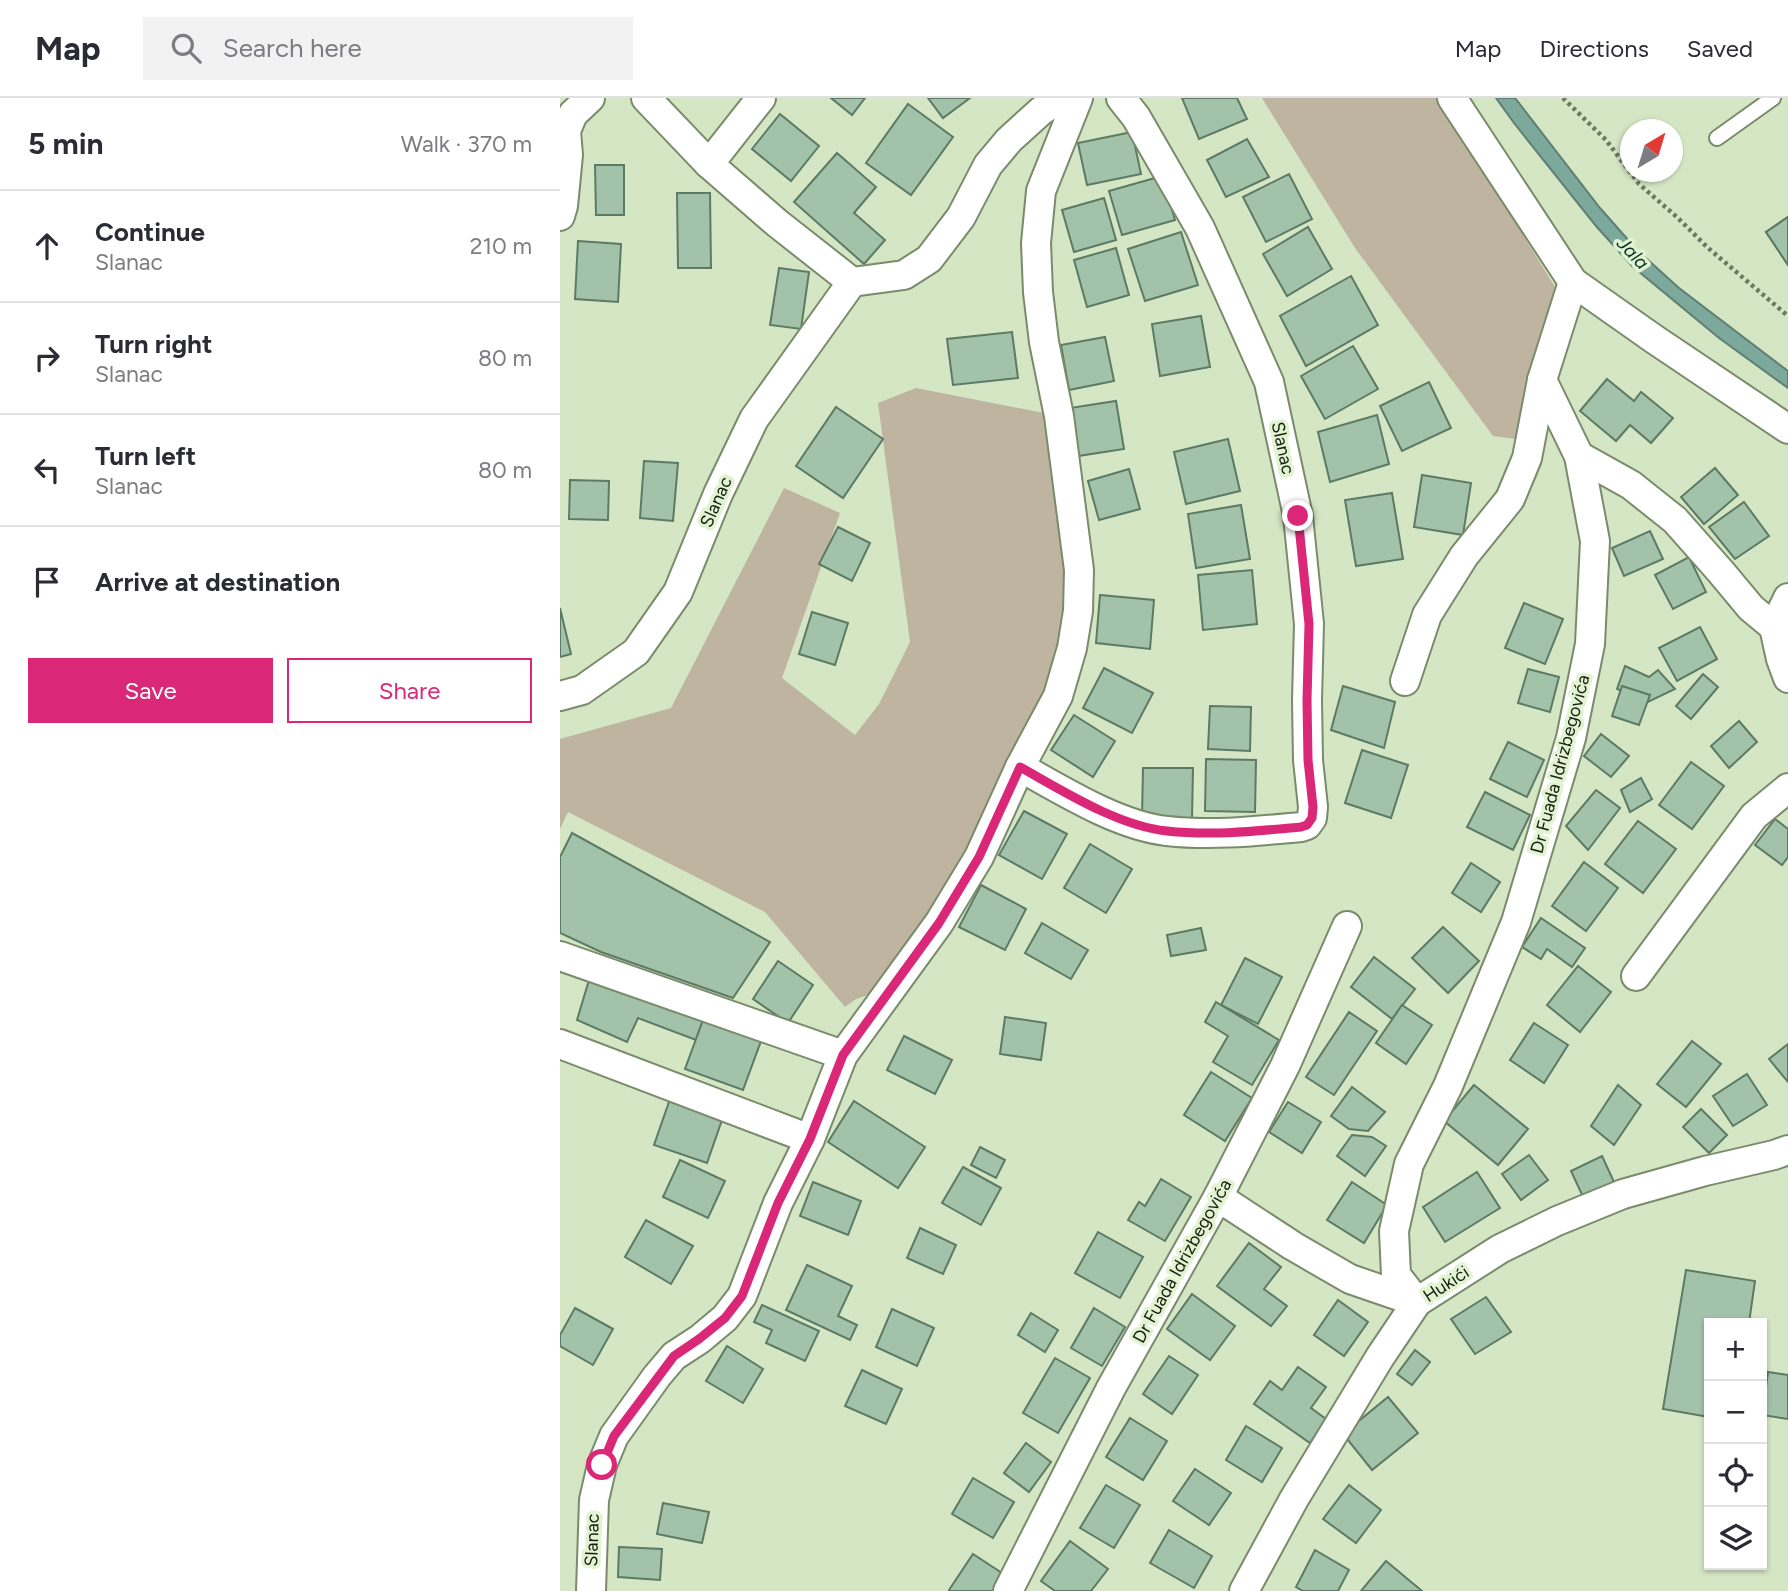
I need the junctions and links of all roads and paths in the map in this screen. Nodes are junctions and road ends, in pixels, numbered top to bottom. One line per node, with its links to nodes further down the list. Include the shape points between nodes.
1 (590, 98): 12 (street, via 573,114 566,131 568,155)
2 (646, 98): 11 (street)
3 (761, 98): 11 (street)
4 (1060, 98): 13 (street, via 1009,140 988,165 961,217 929,259 904,275)
5 (1078, 98): 24 (street, Slanac, via 1041,191 1036,243 1044,342 1059,416 1079,570 1078,611 1058,696)
6 (1121, 98): 24 (street, Slanac, via 1200,228 1269,382 1298,516 1309,624 1312,818 1301,827 1234,833 1166,831 1094,808)
7 (1452, 98): 14 (street)
8 (1563, 98): 15 (path, via 1606,140 1639,184)
9 (1773, 98): 10 (lane)
10 (1717, 138)
11 (709, 164): 13 (street)
12 (560, 216)
13 (852, 282): 23 (street, Slanac, via 754,419 678,592 636,652 582,690)
14 (1573, 282): 16 (street); 17 (street)
15 (1788, 316)
16 (1542, 380): 18 (street, Dr Fuada Idrizbegovića); 22 (street, via 1527,458 1510,499 1464,556 1427,615)
17 (1788, 429)
18 (1579, 456): 20 (street, via 1631,485 1675,520 1751,608); 34 (street, Dr Fuada Idrizbegovića, via 1595,541 1590,643 1571,738 1516,922 1448,1086 1409,1164 1394,1231 1396,1275)
19 (1788, 598): 20 (street)
20 (1774, 627): 21 (street)
21 (1788, 678)
22 (1405, 681)
23 (560, 696)
24 (1020, 767): 30 (street, Slanac, via 979,857 946,912)
25 (1788, 788): 28 (street, via 1754,816)
26 (1346, 926): 33 (street, Dr Fuada Idrizbegovića, via 1285,1066)
27 (560, 956): 30 (street)
28 (1636, 976)
29 (560, 1044): 31 (street)
30 (843, 1055): 31 (street, Slanac)
31 (810, 1139): 35 (street, Slanac, via 778,1203 742,1296 725,1318 674,1356 614,1436 594,1500)
32 (1788, 1150): 34 (street, Hukići, via 1623,1194 1500,1249)
33 (1218, 1198): 34 (street, via 1350,1279); 36 (street, Dr Fuada Idrizbegovića, via 1111,1388)
34 (1417, 1302): 37 (street, Hukići, via 1294,1499)
35 (591, 1591)
36 (1007, 1591)
37 (1244, 1591)

